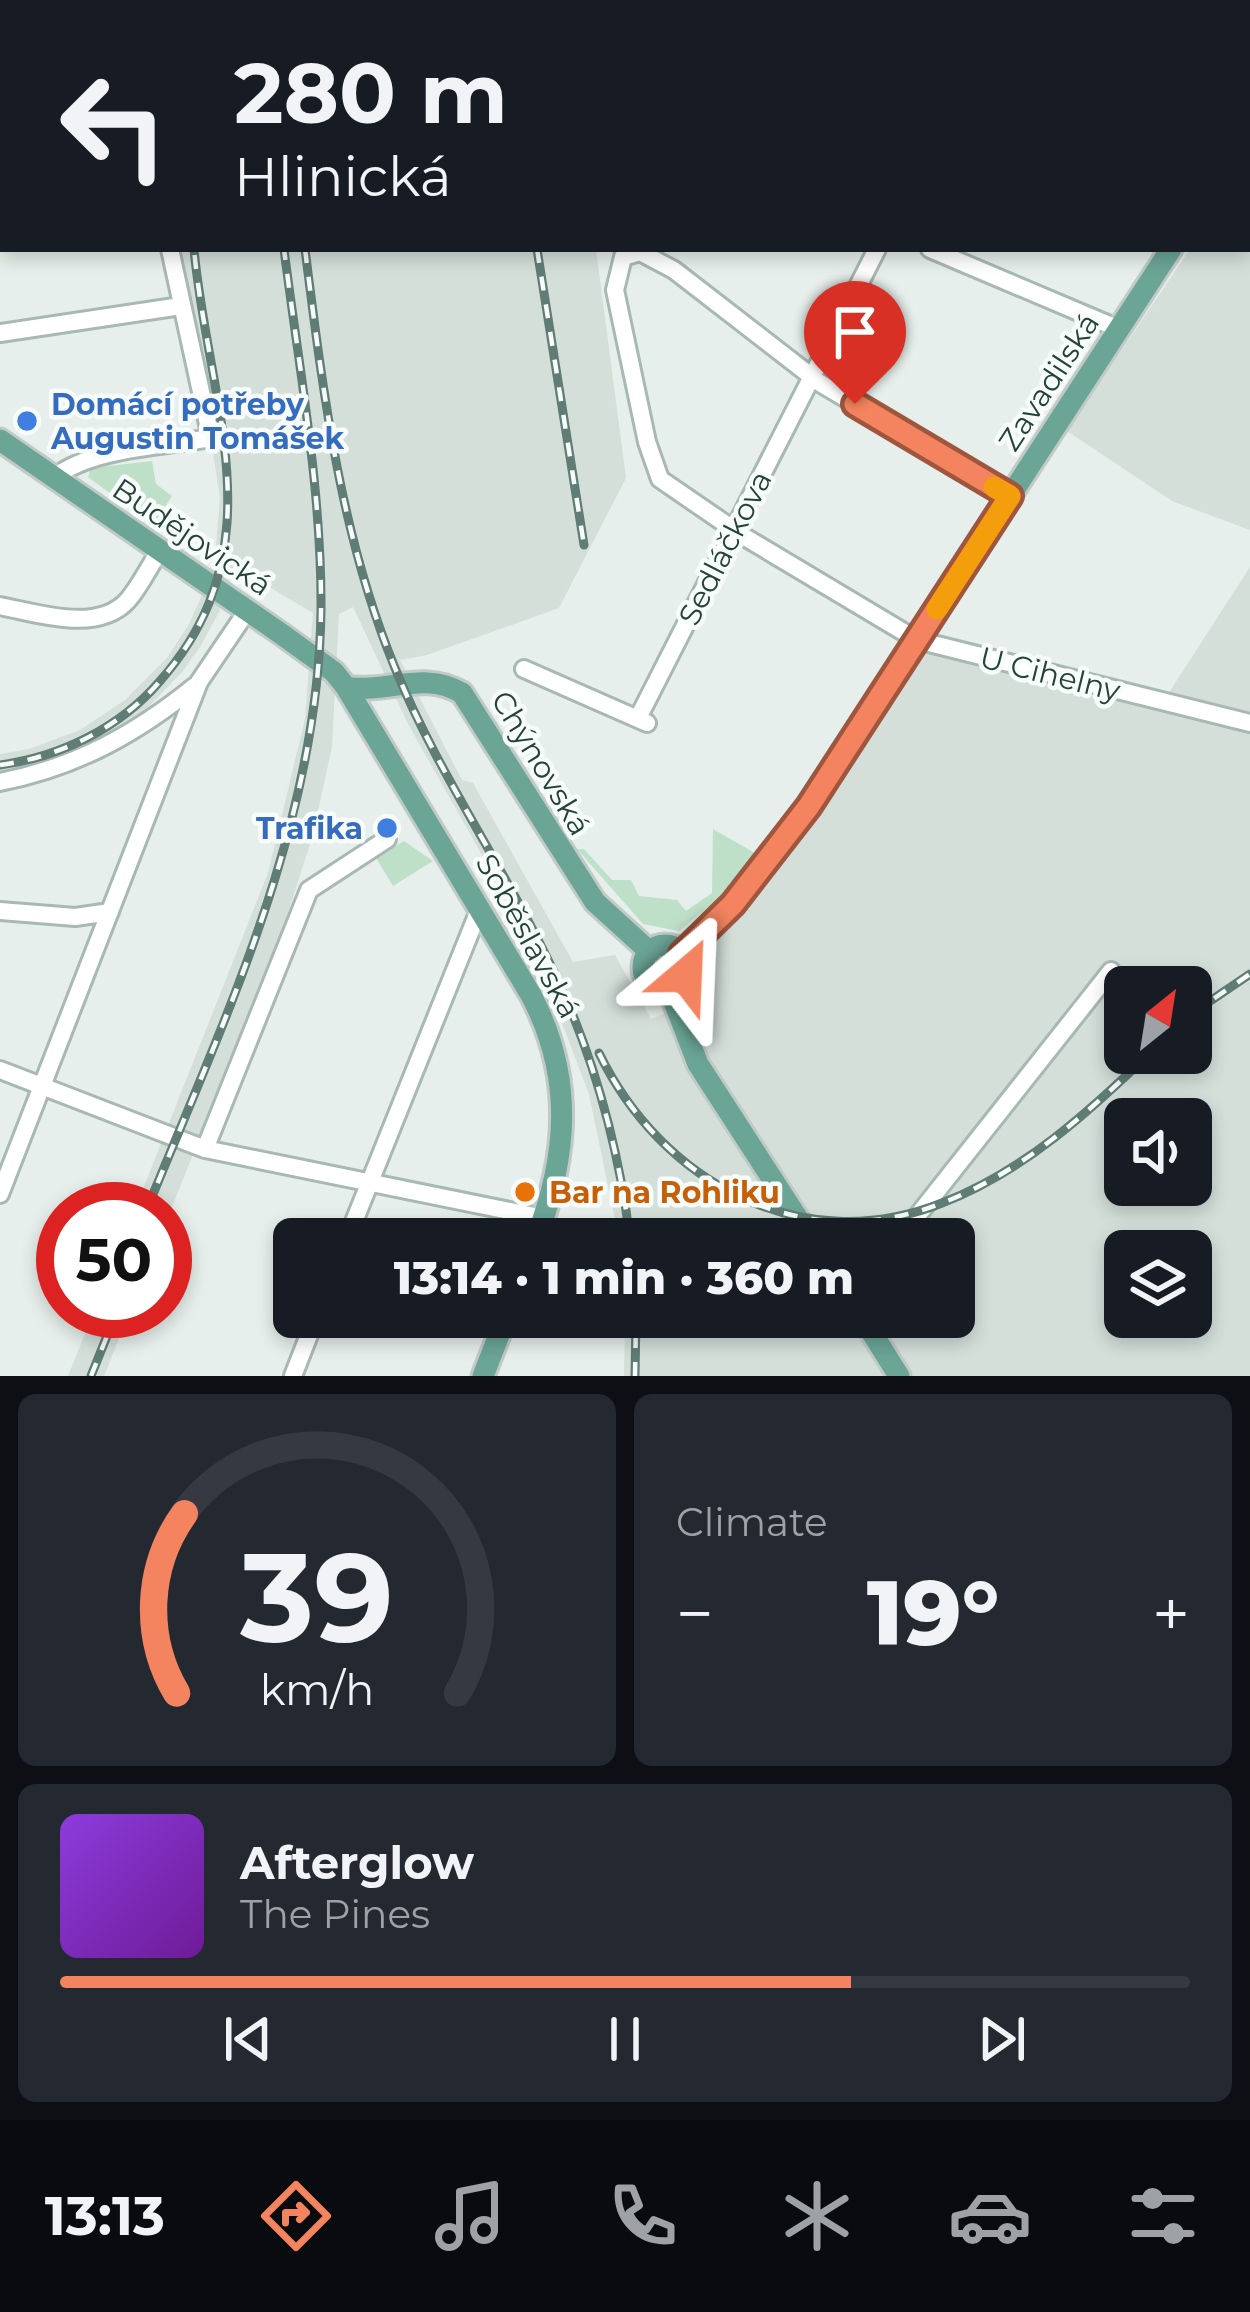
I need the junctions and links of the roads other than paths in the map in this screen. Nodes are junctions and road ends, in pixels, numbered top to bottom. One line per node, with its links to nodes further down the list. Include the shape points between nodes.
1 (171, 252): 5 (street)
2 (875, 252): 8 (street, Sedláčkova)
3 (937, 252): 6 (street)
4 (1170, 252): 6 (main road, Zavadilská)
5 (181, 306): 7 (street); 10 (street, via 211,438 95,458)
6 (1119, 329): 11 (main road, Zavadilská)
7 (0, 333)
8 (812, 376): 11 (street); 12 (street, Sedláčkova); 12 (street, U Cihelny, via 674,270 646,253 626,254 615,290 656,472)
9 (0, 440): 10 (main road, Budějovická)
10 (54, 478): 13 (main road, Budějovická)
11 (1010, 496): 16 (main road, Zavadilská)
12 (736, 530): 16 (street, U Cihelny); 17 (street, Sedláčkova, via 643,721)
13 (159, 552): 14 (street, via 111,613 84,618); 15 (main road, Budějovická)
14 (0, 606)
15 (247, 611): 18 (street); 19 (main road, Budějovická)
16 (917, 640): 20 (street, U Cihelny); 27 (main road, Zavadilská, via 809,806 733,904)
17 (524, 669)
18 (199, 682): 21 (street, via 149,724 93,754); 25 (street)
19 (346, 687): 23 (main road, Soběslavská); 26 (main road, Chýnovská, via 430,680 463,693 595,902)
20 (1250, 722)
21 (0, 782)
22 (387, 839): 32 (street, via 309,890)
23 (480, 908): 33 (street); 37 (main road, Soběslavská, via 544,1019 561,1075 564,1129)
24 (0, 911): 25 (street)
25 (110, 913): 31 (street)
26 (650, 952): 27 (main road, via 670,946); 29 (main road, Chýnovská, via 646,977)
27 (682, 954): 29 (main road, via 686,975)
28 (1104, 980): 39 (street)
29 (669, 988): 38 (main road, Chýnovská, via 704,1076)
30 (0, 1070): 31 (street)
31 (42, 1086): 32 (street); 34 (street)
32 (201, 1148): 33 (street)
33 (370, 1185): 35 (street); 36 (street)
34 (0, 1194)
35 (356, 1218)
36 (498, 1218)
37 (543, 1218)
38 (797, 1218)
39 (915, 1218)
40 (308, 1338): 43 (street)
41 (498, 1338): 44 (main road)
42 (875, 1338): 45 (main road)
43 (293, 1376)
44 (483, 1376)
45 (899, 1376)

